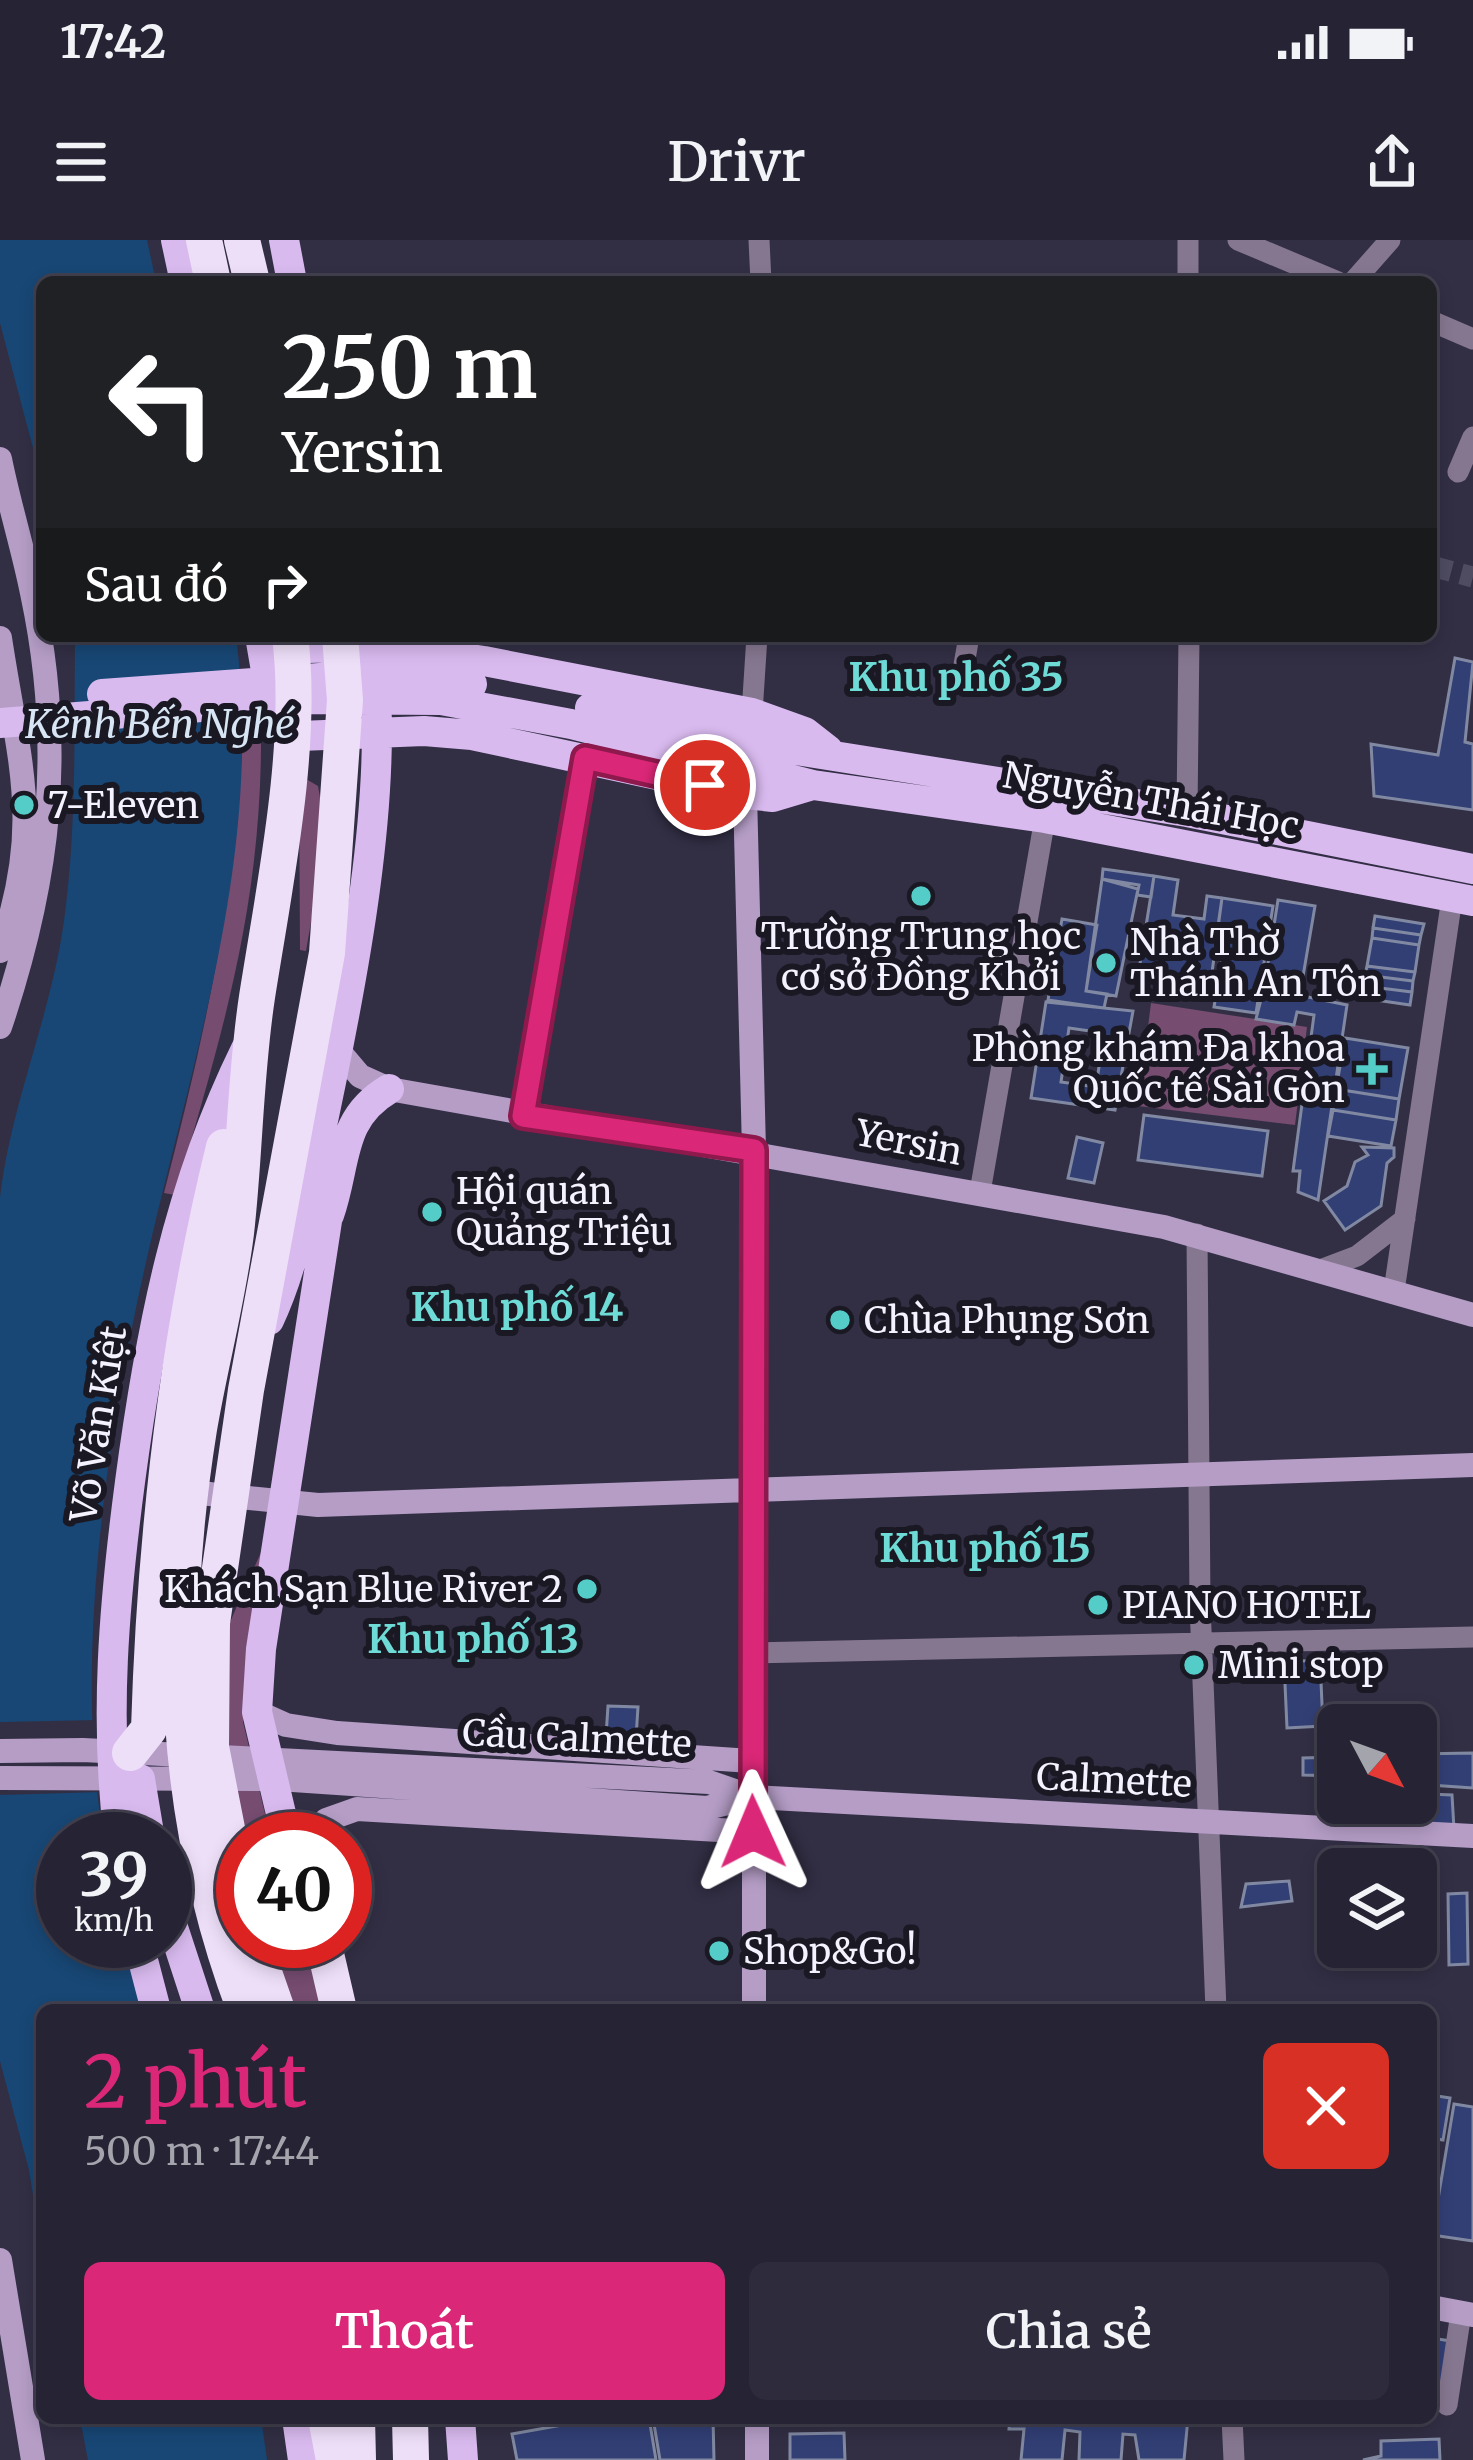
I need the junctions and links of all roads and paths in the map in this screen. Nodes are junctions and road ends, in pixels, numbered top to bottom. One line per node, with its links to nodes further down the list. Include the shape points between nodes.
1 (176, 240): 10 (main road)
2 (204, 240): 11 (highway)
3 (242, 240): 12 (highway)
4 (284, 240): 13 (main road)
5 (759, 240): 14 (street)
6 (1188, 240): 15 (street)
7 (1238, 240): 9 (street)
8 (1390, 240): 16 (street)
9 (1302, 275)
10 (184, 276)
11 (212, 276)
12 (251, 276)
13 (291, 276)
14 (760, 276)
15 (1189, 276)
16 (1358, 276)
17 (1437, 324): 18 (street)
18 (1473, 339)
19 (1473, 437): 21 (street)
20 (0, 459): 22 (main road)
21 (1458, 472)
22 (36, 618)
23 (0, 638): 32 (main road)
24 (38, 642): 50 (main road, via 50,803 39,898)
25 (276, 642): 26 (main road, Nguyễn Thái Học); 34 (highway, Võ Văn Kiệt)
26 (370, 642): 30 (main road, Nguyễn Thái Học); 38 (highway)
27 (758, 642): 33 (street)
28 (968, 642): 31 (street)
29 (1189, 642): 45 (street)
30 (484, 661): 33 (main road, Nguyễn Thái Học); 37 (main road)
31 (964, 665)
32 (2, 685): 36 (main road); 42 (main road, via 388,673 465,683)
33 (752, 712): 39 (main road, Nguyễn Thái Học, via 805,732)
34 (290, 726): 38 (main road, Nguyễn Thái Học, via 300,736); 41 (highway, Võ Văn Kiệt)
35 (424, 730): 37 (main road, Nguyễn Thái Học); 38 (main road, Nguyễn Thái Học); 44 (main road, via 405,744)
36 (6, 735): 42 (main road, via 303,699 441,700); 49 (main road, via 27,794 24,857)
37 (472, 735): 40 (main road, Nguyễn Thái Học)
38 (352, 746): 41 (highway); 44 (main road); 64 (highway, via 327,953)
39 (832, 754): 42 (main road, Nguyễn Thái Học); 45 (main road, Nguyễn Thái Học)
40 (585, 758): 43 (main road, Nguyễn Thái Học); 54 (street)
41 (289, 768): 51 (highway, Võ Văn Kiệt)
42 (800, 770): 43 (main road, Nguyễn Thái Học, via 773,797); 46 (main road, Nguyễn Thái Học)
43 (745, 794): 55 (main road)
44 (373, 798): 52 (main road)
45 (1187, 812): 47 (main road, Nguyễn Thái Học)
46 (1046, 818): 48 (main road, Nguyễn Thái Học); 57 (street)
47 (1466, 868): 48 (main road)
48 (1462, 900): 58 (street)
49 (0, 951)
50 (0, 1028)
51 (251, 1038): 68 (highway, Võ Văn Kiệt, via 236,1235); 78 (highway, via 219,1168 160,1508 148,1729); 82 (main road, Võ Văn Kiệt, via 209,1123 174,1230 142,1387 110,1652)
52 (338, 1049): 53 (main road, Yersin, via 360,1076); 56 (main road)
53 (389, 1089): 54 (main road, Yersin); 59 (main road, via 354,1119)
54 (523, 1116): 55 (main road, Yersin)
55 (754, 1150): 57 (main road, Yersin); 67 (main road)
56 (315, 1160): 59 (main road); 64 (main road, via 286,1275)
57 (980, 1192): 60 (main road, Yersin)
58 (1405, 1219): 61 (street, via 1357,1256); 62 (street)
59 (327, 1221): 70 (main road)
60 (1197, 1234): 61 (main road, Yersin); 66 (street)
61 (1320, 1270): 62 (main road, Yersin)
62 (1394, 1291): 63 (main road, Yersin)
63 (1473, 1315)
64 (252, 1358): 69 (highway)
65 (1473, 1465): 66 (main road)
66 (1199, 1474): 67 (main road); 72 (street)
67 (752, 1488): 70 (main road, via 350,1500 320,1491); 73 (main road)
68 (190, 1492): 69 (main road); 97 (highway, Võ Văn Kiệt, via 172,1531 168,1752 191,1879); 98 (highway, Võ Văn Kiệt, via 178,1617 181,1749 202,1874)
69 (229, 1497): 70 (main road); 84 (highway, via 208,1682)
70 (285, 1498): 74 (main road, via 263,1619)
71 (1473, 1637): 72 (street)
72 (1201, 1642): 73 (street); 87 (street)
73 (754, 1653): 77 (main road)
74 (257, 1712): 75 (main road, via 286,1725); 85 (main road)
75 (376, 1734): 77 (main road); 81 (main road)
76 (0, 1751): 78 (main road, Cầu Calmette)
77 (752, 1762): 80 (main road)
78 (135, 1766): 79 (main road, Cầu Calmette); 80 (main road, Cầu Calmette, via 709,1782); 80 (main road, Cầu Calmette, via 707,1808); 83 (main road)
79 (0, 1778)
80 (752, 1797): 87 (main road, Calmette); 88 (main road)
81 (372, 1808): 86 (main road); 88 (main road)
82 (116, 1812)
83 (144, 1812)
84 (221, 1812)
85 (281, 1812)
86 (357, 1812)
87 (1206, 1820): 89 (main road, Calmette); 103 (street)
88 (753, 1832): 102 (main road)
89 (1473, 1836)
90 (146, 1968): 95 (main road)
91 (186, 1968): 96 (main road)
92 (262, 1968): 99 (highway)
93 (329, 1968): 100 (highway)
94 (334, 1968): 101 (main road)
95 (155, 2004)
96 (198, 2004)
97 (229, 2004)
98 (243, 2004)
99 (275, 2004)
100 (338, 2004)
101 (349, 2004)
102 (754, 2004)
103 (1216, 2004)
104 (0, 2260): 108 (main road)
105 (1437, 2308): 106 (main road)
106 (1467, 2314): 109 (street)
107 (0, 2363): 108 (main road)
108 (26, 2401): 118 (main road)
109 (1447, 2404)
110 (298, 2424): 119 (main road)
111 (328, 2424): 120 (highway)
112 (335, 2424): 120 (highway)
113 (357, 2424): 121 (highway)
114 (410, 2424): 122 (highway)
115 (460, 2424): 123 (main road)
116 (757, 2424): 124 (main road)
117 (1232, 2424): 125 (street)
118 (33, 2460)
119 (304, 2460)
120 (338, 2460)
121 (358, 2460)
122 (411, 2460)
123 (463, 2460)
124 (757, 2460)
125 (1234, 2460)

